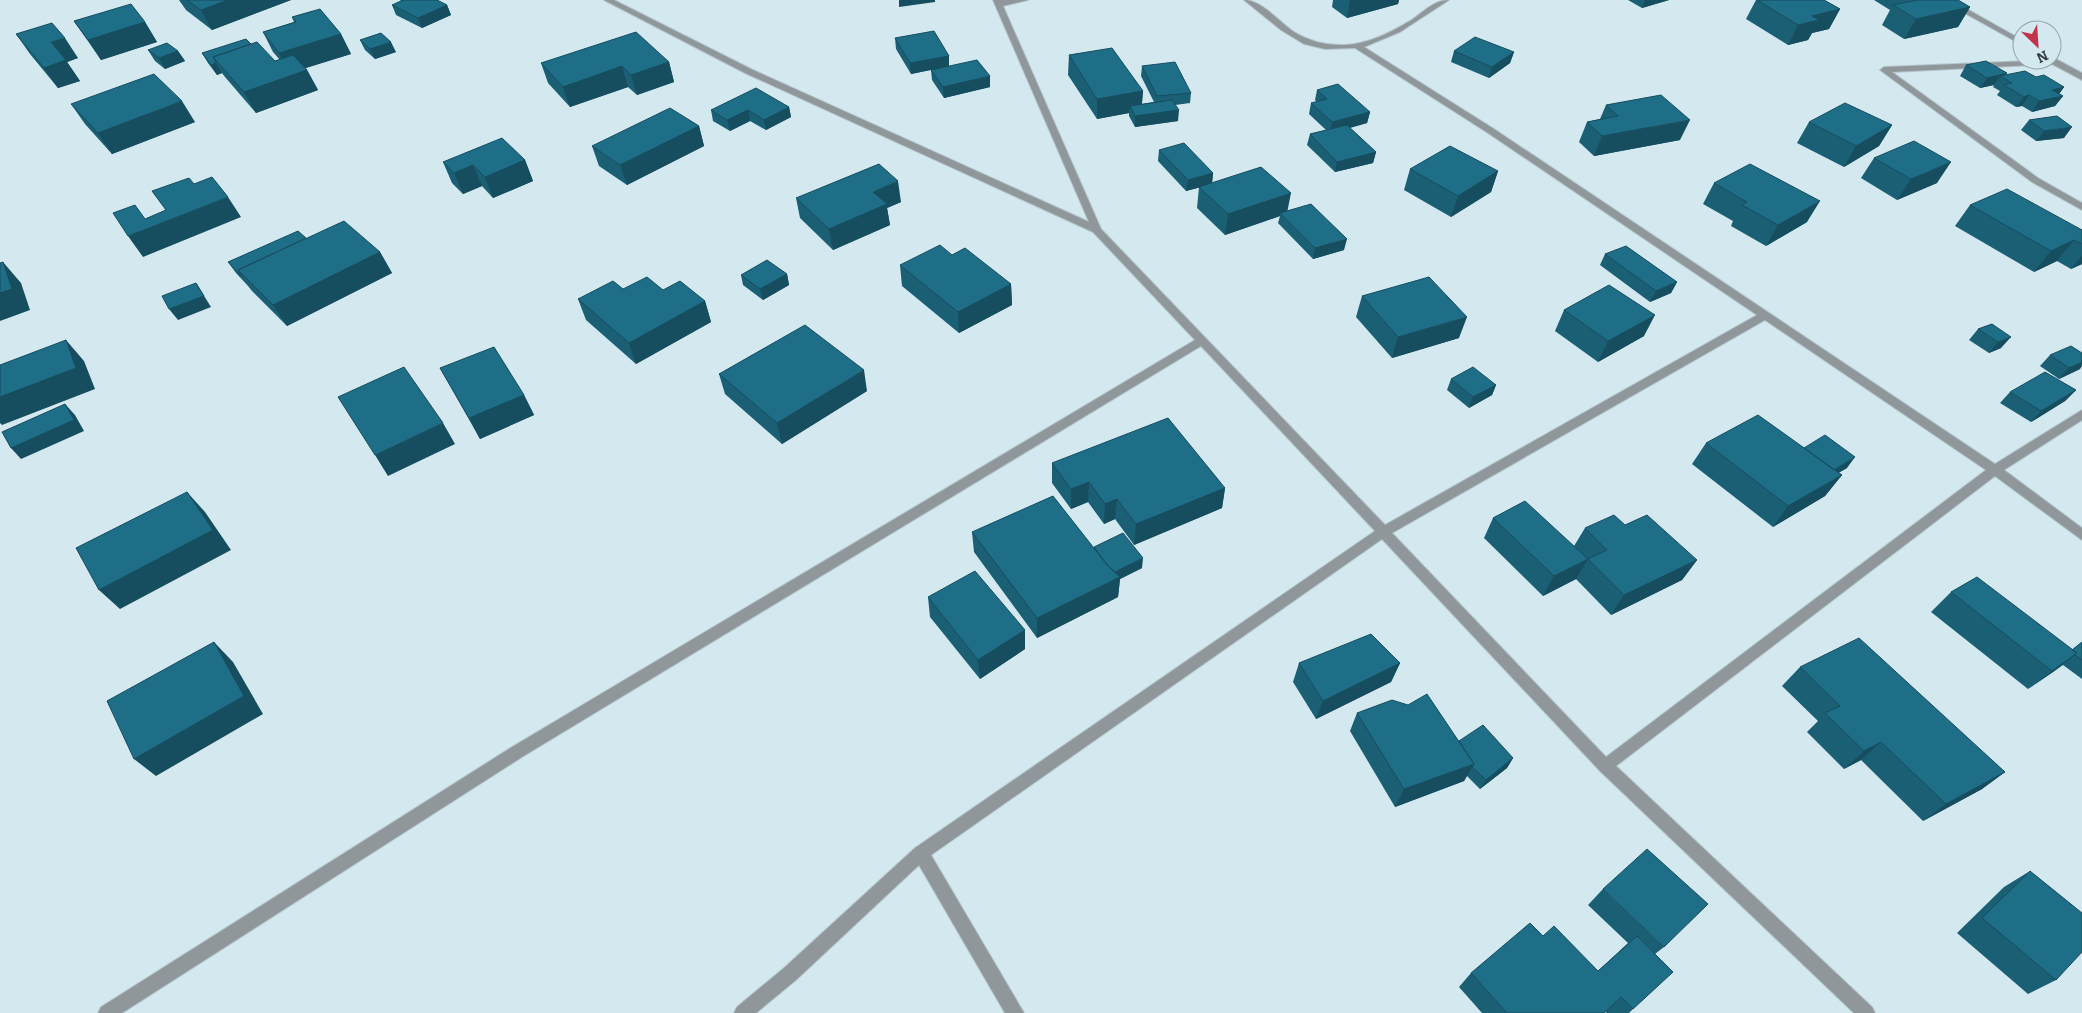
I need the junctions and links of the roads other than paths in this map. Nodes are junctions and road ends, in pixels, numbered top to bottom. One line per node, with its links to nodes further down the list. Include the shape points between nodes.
1 (608, 0): 13 (street, via 748,71)
2 (1024, 0): 6 (street)
3 (1248, 0): 8 (street, via 1308,42 1334,47)
4 (1445, 0): 8 (street, via 1397,31)
5 (1945, 0): 7 (street)
6 (998, 2): 13 (street)
7 (2012, 37)
8 (1357, 46): 14 (street, via 1491,131)
9 (2012, 62): 12 (street, via 1884,70 2035,180)
10 (2062, 65): 11 (street)
11 (2082, 76)
12 (2082, 207)
13 (1097, 230): 15 (street)
14 (1764, 316): 17 (street); 18 (street)
15 (1201, 340): 18 (street); 22 (street, via 517,752)
16 (2082, 414): 17 (street)
17 (1996, 470): 19 (street); 20 (street)
18 (1382, 532): 20 (street); 21 (street)
19 (2082, 535)
20 (1605, 766): 25 (street)
21 (921, 853): 23 (street); 24 (street)
22 (107, 1013)
23 (743, 1013)
24 (1015, 1013)
25 (1866, 1013)

